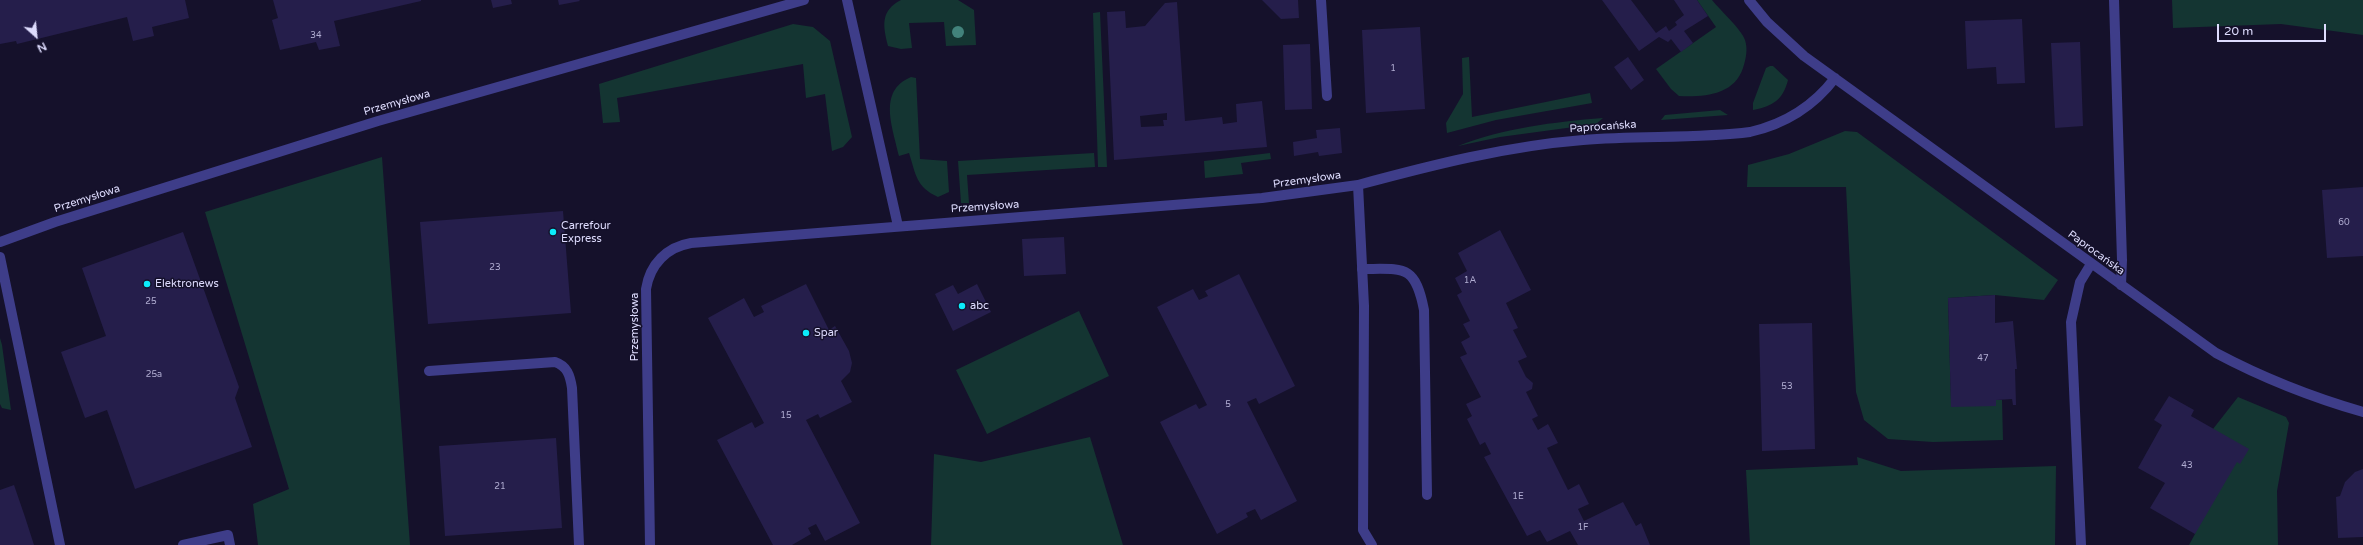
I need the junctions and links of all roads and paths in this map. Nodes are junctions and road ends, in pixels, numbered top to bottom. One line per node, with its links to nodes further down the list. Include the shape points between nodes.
1 (804, 0): 10 (street, Przemysłowa, via 378,121 55,222)
2 (847, 0): 9 (street)
3 (1321, 0): 7 (street)
4 (1749, 0): 6 (street, Paprocańska, via 1775,30 1804,56)
5 (2114, 0): 14 (street)
6 (1835, 78): 8 (street, Paprocańska, via 1823,94 1807,108 1772,127 1750,132 1582,140 1512,149); 12 (street, Paprocańska)
7 (1327, 96)
8 (1358, 185): 9 (street, Przemysłowa, via 1262,198); 13 (street, Przemysłowa)
9 (898, 226): 22 (street, Przemysłowa, via 692,243 670,251 658,261 650,274 646,297)
10 (0, 242)
11 (0, 257): 18 (street)
12 (2091, 264): 14 (street, Paprocańska); 24 (street, via 2080,282 2071,322)
13 (1362, 269): 17 (street, via 1400,269 1407,272 1422,298); 23 (street, Przemysłowa, via 1363,530)
14 (2121, 285): 16 (street, Paprocańska, via 2216,352 2258,375 2298,392)
15 (429, 371): 21 (street, via 554,362 561,364 566,370 572,388)
16 (2363, 412)
17 (1427, 495)
18 (60, 545)
19 (183, 545): 20 (street, via 228,535)
20 (230, 545)
21 (579, 545)
22 (650, 545)
23 (1372, 545)
24 (2080, 545)

